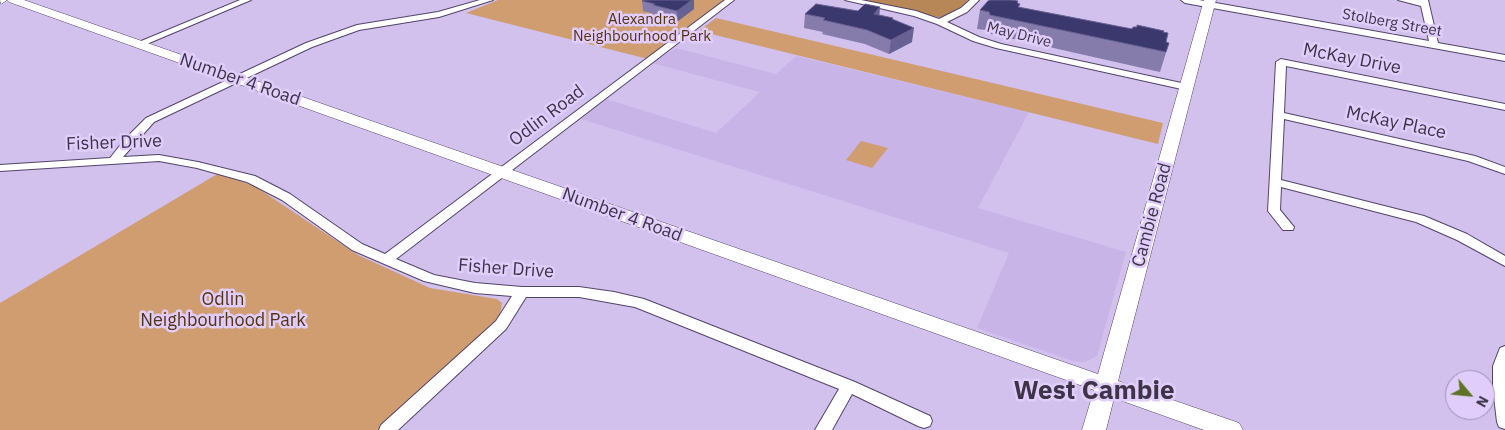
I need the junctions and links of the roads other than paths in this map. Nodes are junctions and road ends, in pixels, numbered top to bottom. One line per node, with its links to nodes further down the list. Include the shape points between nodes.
1 (13, 0): 12 (main road, Number 4 Road)
2 (247, 0): 12 (street)
3 (489, 0): 15 (street, via 439,14 342,32)
4 (730, 0): 22 (street, Odlin Road)
5 (848, 0): 11 (street, May Drive)
6 (976, 0): 11 (street)
7 (1184, 0): 9 (street, Stolberg Street)
8 (1402, 0): 10 (street)
9 (1210, 2): 13 (street, Stolberg Street); 16 (main road, Cambie Road)
10 (1424, 2): 13 (street)
11 (940, 22): 16 (street, May Drive, via 999,46)
12 (139, 44): 15 (main road, Number 4 Road)
13 (1434, 45): 14 (street, Stolberg Street)
14 (1505, 58)
15 (237, 78): 19 (street, via 150,120); 22 (main road, Number 4 Road)
16 (1186, 88): 30 (main road, Cambie Road)
17 (1505, 107): 18 (street, McKay Drive, via 1281,62)
18 (1279, 115): 21 (street, McKay Place, via 1471,158); 23 (street, McKay Drive)
19 (115, 159): 20 (street, Fisher Drive); 25 (street, Fisher Drive, via 171,160 251,179 286,197 357,247)
20 (0, 168)
21 (1505, 171)
22 (501, 172): 25 (street, Odlin Road); 30 (main road, Number 4 Road)
23 (1276, 182): 24 (street, McKay Drive, via 1274,211); 26 (street, via 1420,219 1462,237)
24 (1288, 227)
25 (385, 260): 27 (street, Fisher Drive, via 443,282)
26 (1505, 262)
27 (522, 292): 29 (street, Fisher Drive, via 579,292 639,303); 33 (street, via 501,325)
28 (1505, 352): 32 (street, via 1500,388)
29 (849, 386): 31 (street, Fisher Drive); 34 (street)
30 (1106, 386): 35 (main road, Cambie Road); 36 (main road, Number 4 Road)
31 (924, 421)
32 (1505, 422)
33 (387, 430)
34 (822, 430)
35 (1094, 430)
36 (1231, 430)

